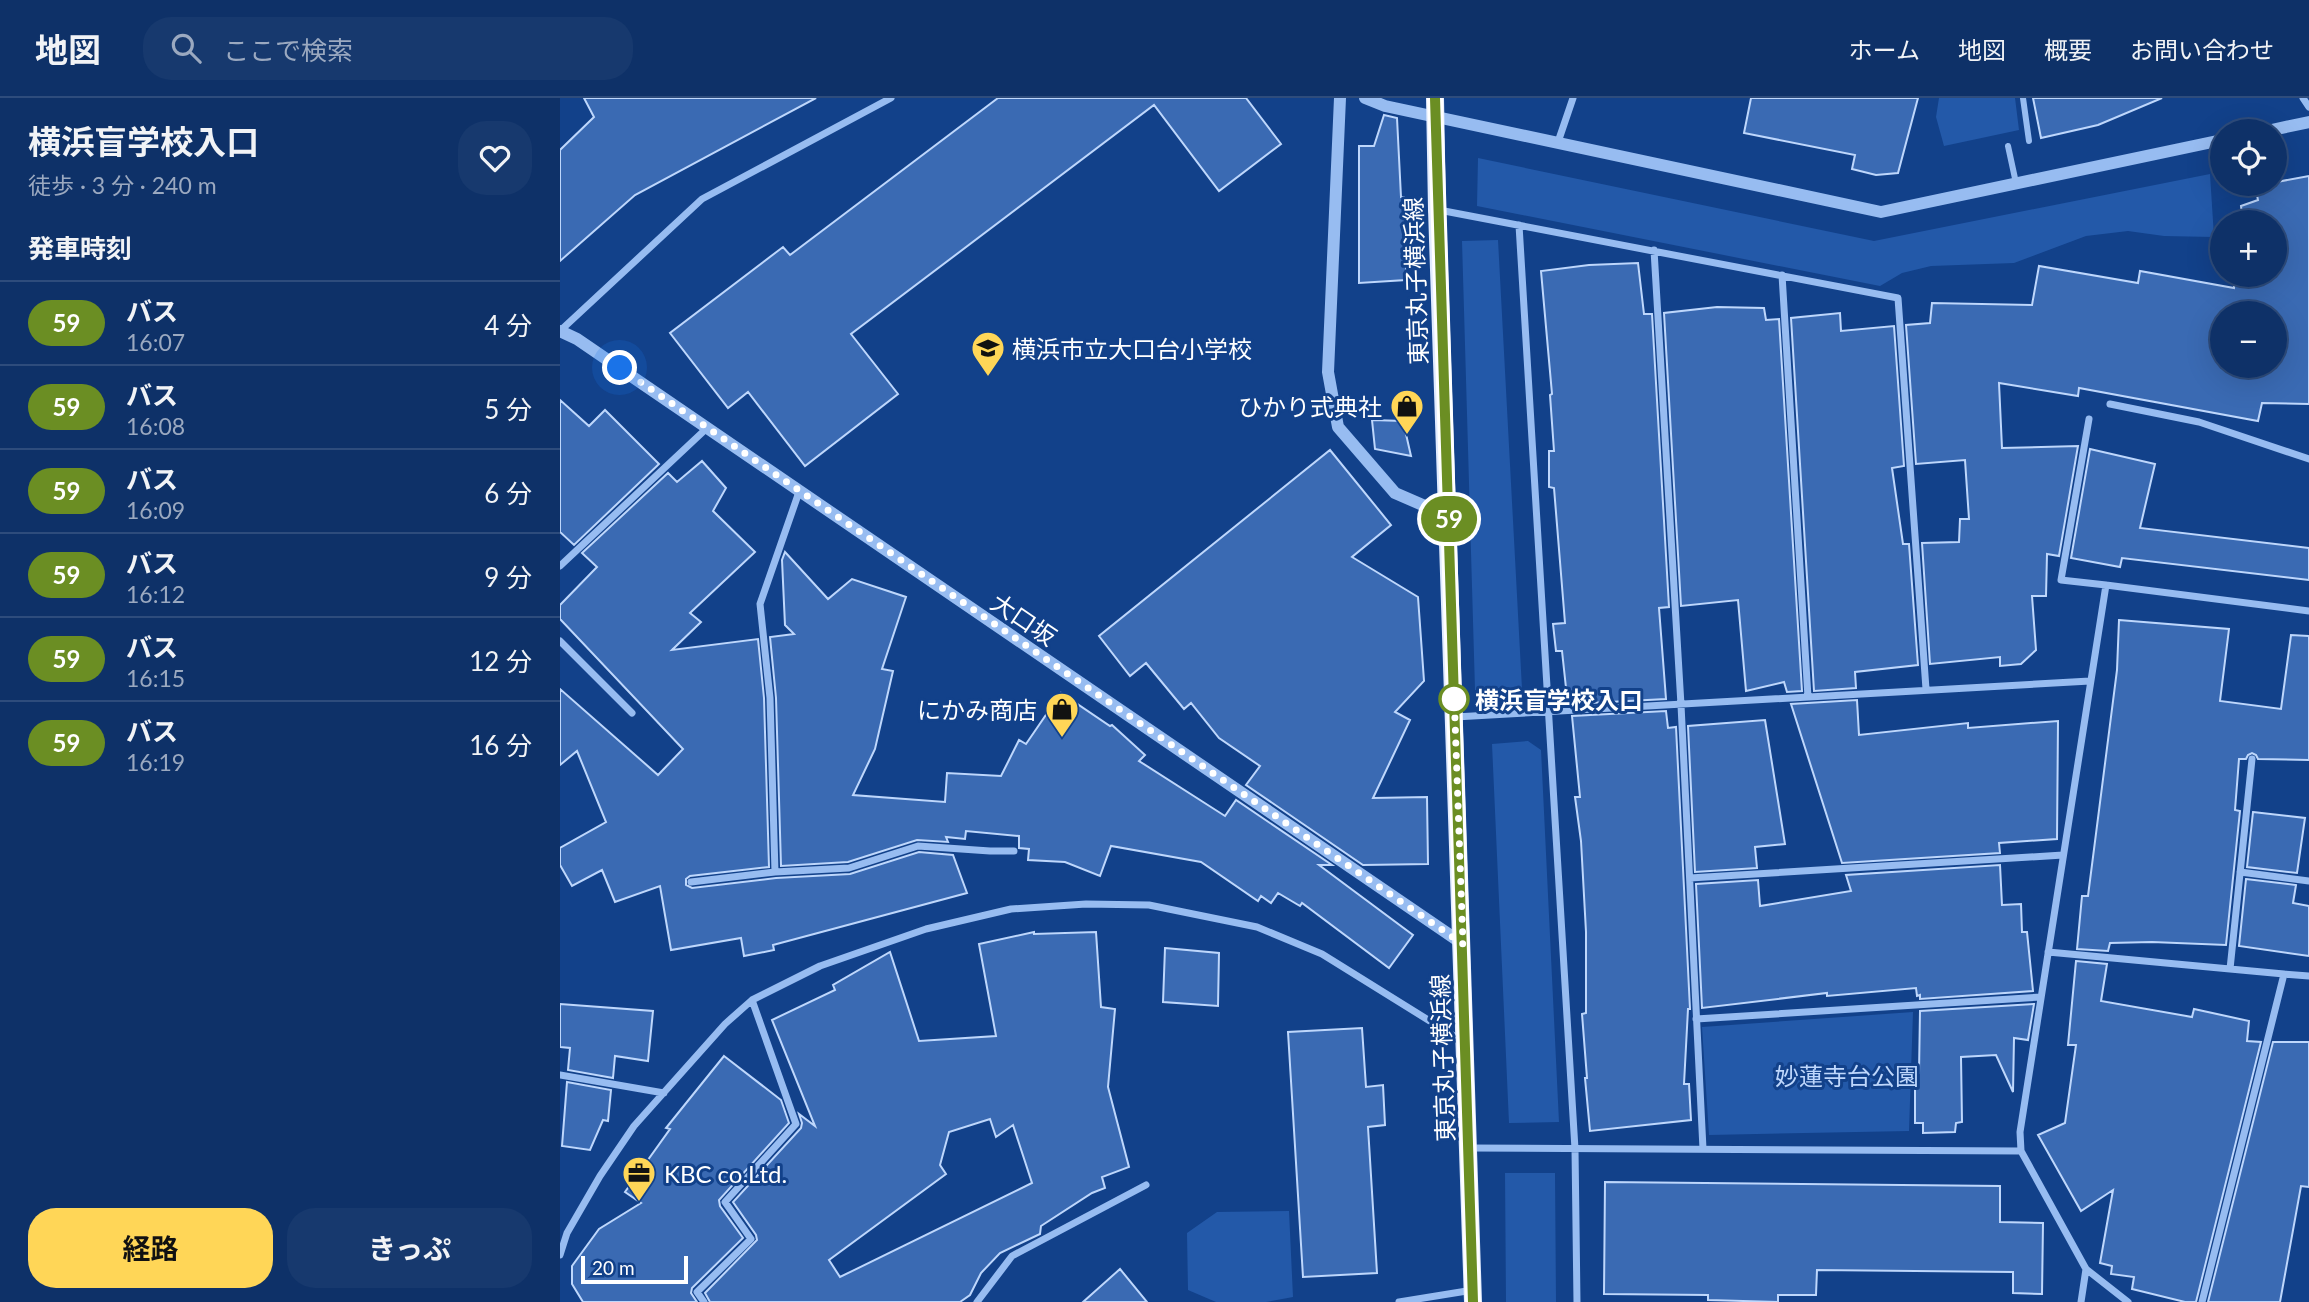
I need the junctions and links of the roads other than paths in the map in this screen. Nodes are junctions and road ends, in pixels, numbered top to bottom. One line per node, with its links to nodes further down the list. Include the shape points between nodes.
1 (891, 98): 20 (street, via 702,199)
2 (1340, 98): 26 (street, via 1328,372 1338,427 1395,493)
3 (1365, 98): 12 (street)
4 (1435, 98): 16 (main road, 東京丸子横浜線, bridge)
5 (1573, 98): 12 (street)
6 (2023, 98): 11 (street)
7 (2303, 98): 8 (street)
8 (2309, 107)
9 (2309, 122): 10 (street)
10 (2287, 127)
11 (2029, 141)
12 (1558, 142): 15 (street, via 1881,212)
13 (2210, 143): 15 (street)
14 (2008, 146): 15 (street)
15 (2016, 183)
16 (1437, 209): 17 (street); 26 (main road, 東京丸子横浜線)
17 (1519, 225): 18 (street); 36 (street)
18 (1654, 250): 19 (street); 34 (street)
19 (1782, 275): 32 (street, via 1898,298); 33 (street)
20 (560, 331): 23 (street, 大口坂)
21 (2110, 404): 24 (street, via 2199,422)
22 (2089, 419): 28 (street, via 2061,580)
23 (707, 428): 25 (street, 大口坂); 27 (street)
24 (2309, 460)
25 (799, 492): 41 (street, via 760,604 769,698); 46 (street, 大口坂)
26 (1448, 516): 37 (main road, 東京丸子横浜線)
27 (560, 565)
28 (2106, 585): 29 (street); 31 (street)
29 (2309, 611)
30 (560, 641): 35 (street)
31 (2090, 681): 32 (street); 40 (street)
32 (1926, 690): 33 (street)
33 (1808, 697): 34 (street)
34 (1681, 705): 36 (street); 43 (street)
35 (632, 713)
36 (1548, 713): 37 (street); 58 (street)
37 (1455, 718): 46 (main road, 東京丸子横浜線)
38 (2252, 759): 42 (street)
39 (1014, 850): 41 (street, via 918,846 849,868)
40 (2063, 855): 43 (street); 47 (street)
41 (775, 872): 45 (street)
42 (2240, 872): 44 (street); 48 (street)
43 (1690, 878): 53 (street)
44 (2309, 881)
45 (691, 882)
46 (1463, 944): 54 (main road, 東京丸子横浜線)
47 (2048, 952): 48 (street); 51 (street)
48 (2230, 969): 49 (street)
49 (2284, 974): 50 (street); 74 (street)
50 (2309, 976)
51 (2041, 997): 53 (street); 60 (street, via 2020,1132)
52 (752, 1000): 54 (street, via 820,966 926,929 1011,909 1149,905 1257,927 1322,954); 56 (street); 67 (street, via 796,1124 725,1202 751,1239 698,1292)
53 (1696, 1019): 59 (street)
54 (1466, 1043): 57 (main road, 東京丸子横浜線)
55 (560, 1075): 56 (street)
56 (664, 1093): 62 (street, via 634,1126)
57 (1469, 1148): 58 (street); 66 (main road, 東京丸子横浜線)
58 (1575, 1149): 59 (street); 71 (street)
59 (1703, 1149): 60 (street)
60 (2021, 1152): 64 (street)
61 (1146, 1185): 68 (street, via 1012,1256)
62 (564, 1232): 63 (street)
63 (560, 1255)
64 (2086, 1269): 72 (street); 73 (street)
65 (1445, 1294): 66 (street); 69 (street); 70 (street)
66 (1473, 1296)
67 (704, 1302)
68 (977, 1302)
69 (1399, 1302)
70 (1436, 1302)
71 (1577, 1302)
72 (2081, 1302)
73 (2129, 1302)
74 (2202, 1302)

